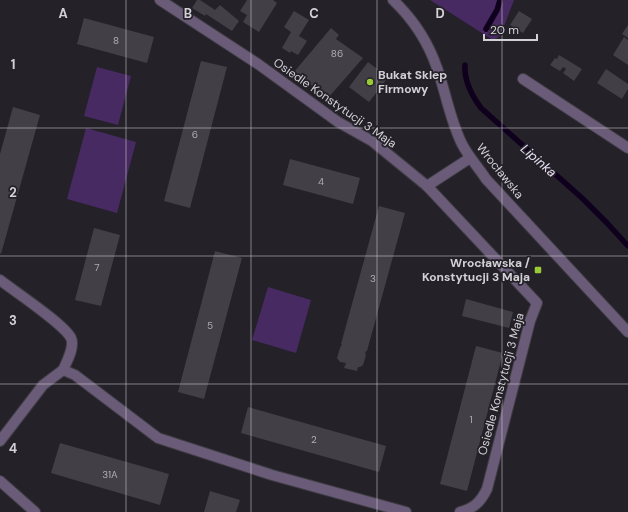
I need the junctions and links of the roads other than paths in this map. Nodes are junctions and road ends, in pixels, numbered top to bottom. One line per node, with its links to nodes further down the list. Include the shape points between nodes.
1 (160, 0): 6 (street, Osiedle Konstytucji 3 Maja, via 258,64 338,122 372,141)
2 (393, 0): 5 (street, Wrocławska, via 402,8 430,49 453,123)
3 (523, 79): 4 (street)
4 (628, 148)
5 (470, 158): 6 (street); 8 (street, Wrocławska)
6 (427, 186): 14 (street, Osiedle Konstytucji 3 Maja, via 537,303 530,321 487,490 481,501)
7 (0, 280): 9 (street, via 62,327 71,338 72,349)
8 (628, 332)
9 (63, 370): 10 (street, via 43,385); 13 (street, via 75,375 158,438 272,475)
10 (0, 441)
11 (0, 482): 12 (street)
12 (35, 512)
13 (406, 512)
14 (460, 512)

